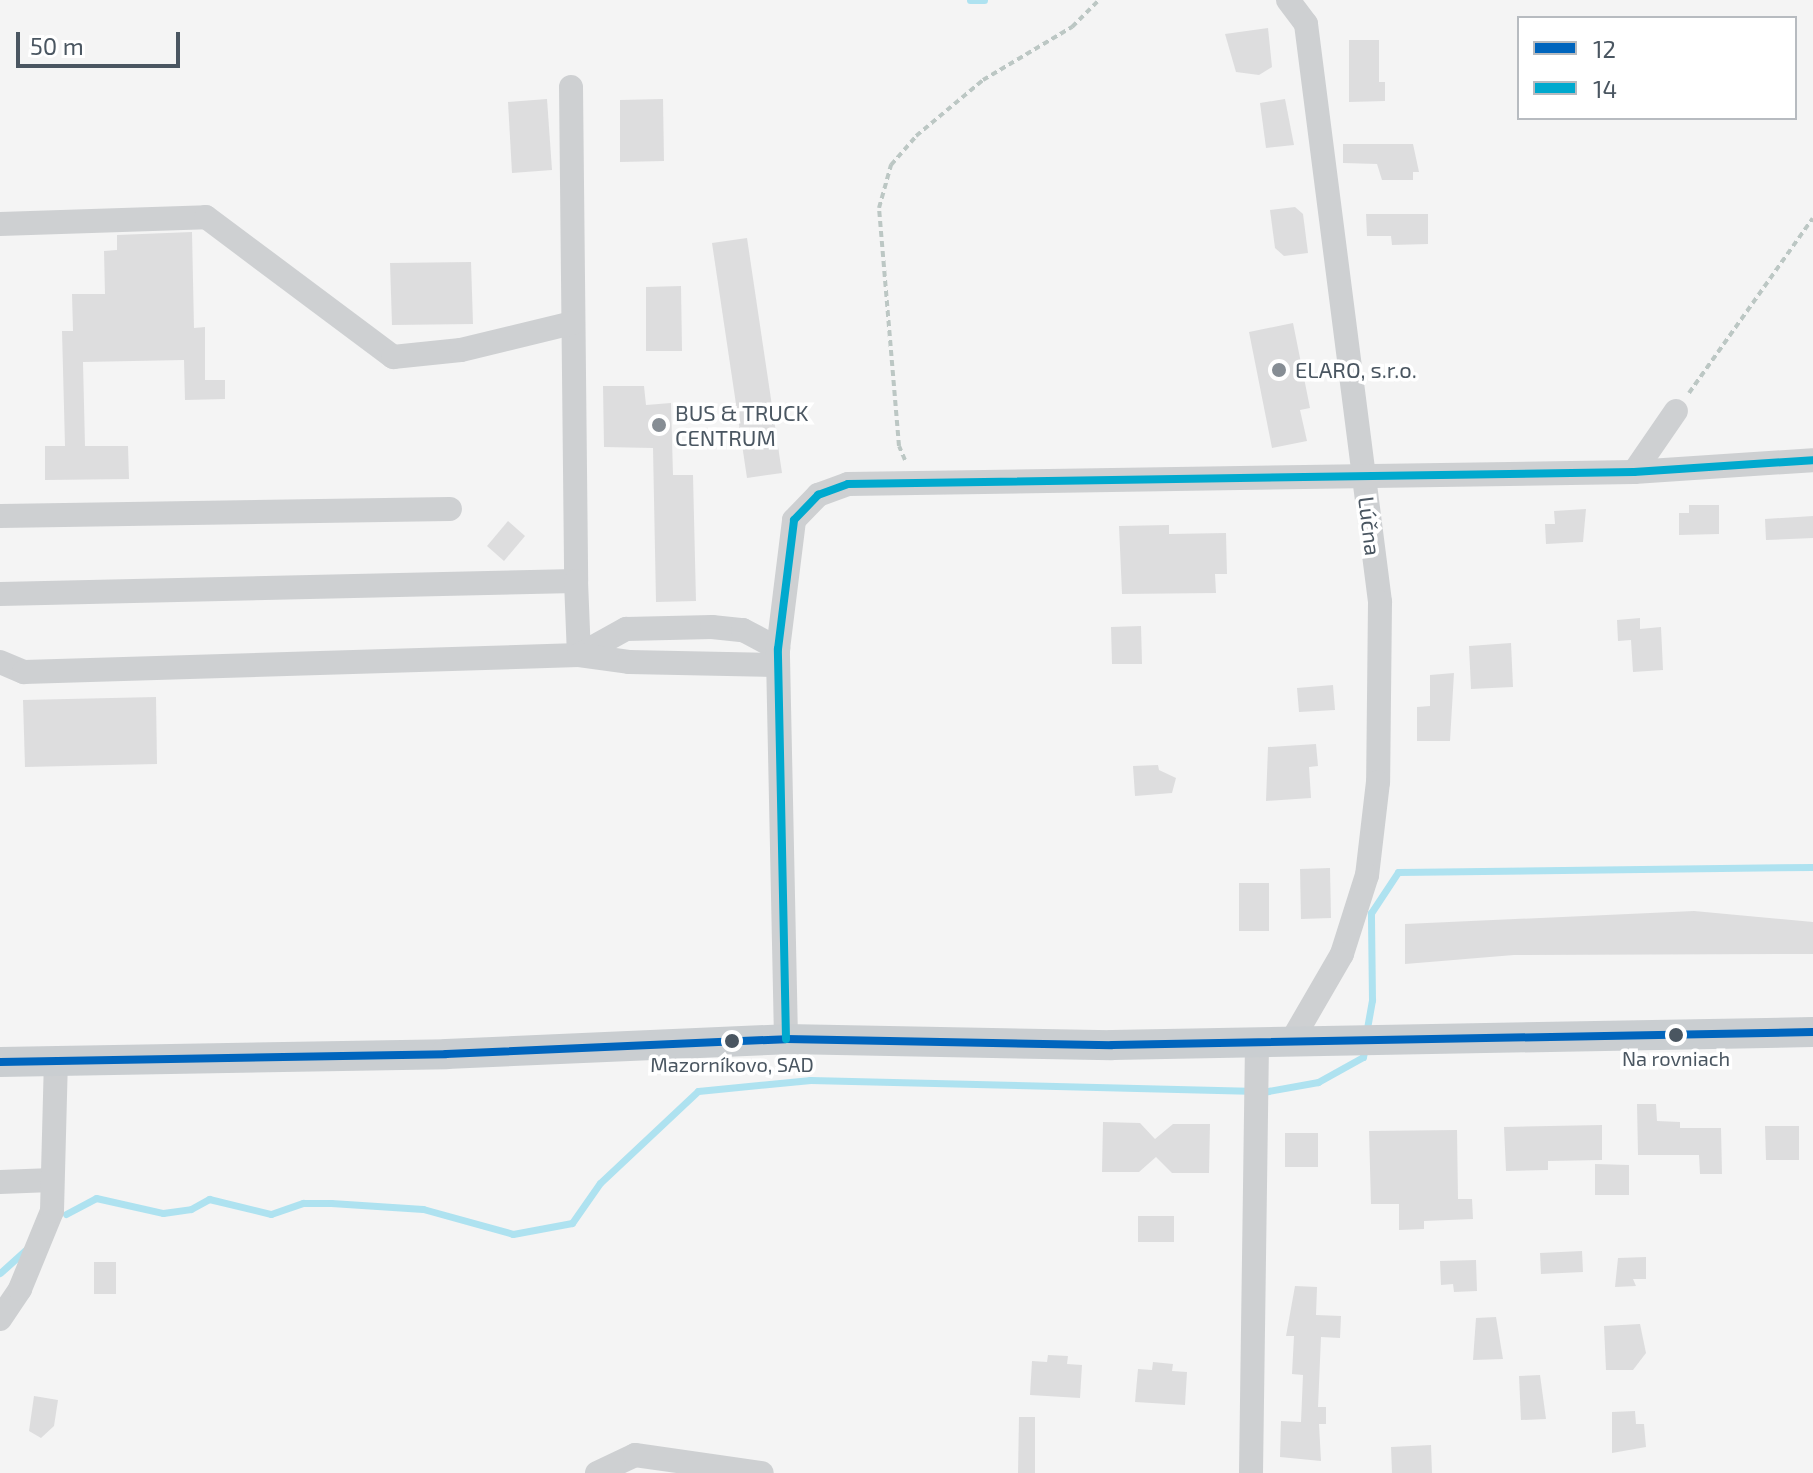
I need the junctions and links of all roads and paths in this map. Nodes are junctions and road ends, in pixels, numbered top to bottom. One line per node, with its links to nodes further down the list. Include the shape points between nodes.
1 (1099, 0): 11 (path, via 1072,27 983,80 916,136 891,165 879,208 899,446)
2 (1288, 0): 10 (street, Lúčna, via 1306,24)
3 (571, 87): 6 (street)
4 (1813, 218): 7 (path)
5 (0, 224): 6 (street, via 206,217 393,357 461,350)
6 (573, 323): 14 (street)
7 (1676, 411): 9 (street)
8 (1813, 460): 9 (street)
9 (1634, 472): 10 (street)
10 (1363, 477): 11 (street); 21 (street, Lúčna, via 1380,602 1378,782 1367,875 1342,954)
11 (915, 484): 17 (street, via 848,484 818,495 794,520)
12 (450, 509): 13 (street)
13 (0, 516)
14 (576, 581): 15 (street); 16 (street)
15 (0, 594)
16 (579, 655): 17 (street, via 629,662); 17 (street, via 626,629 654,628 743,630); 18 (street, via 24,672)
17 (777, 657): 20 (street)
18 (0, 662)
19 (1813, 1032): 21 (main road)
20 (786, 1039): 22 (main road); 23 (main road, via 446,1054)
21 (1291, 1042): 22 (main road)
22 (1257, 1043): 30 (street)
23 (56, 1061): 24 (main road); 25 (street)
24 (0, 1062)
25 (52, 1180): 26 (street); 27 (street, via 52,1211 20,1289)
26 (0, 1182)
27 (0, 1319)
28 (597, 1473): 29 (street, via 635,1455)
29 (762, 1473)
30 (1251, 1473)

